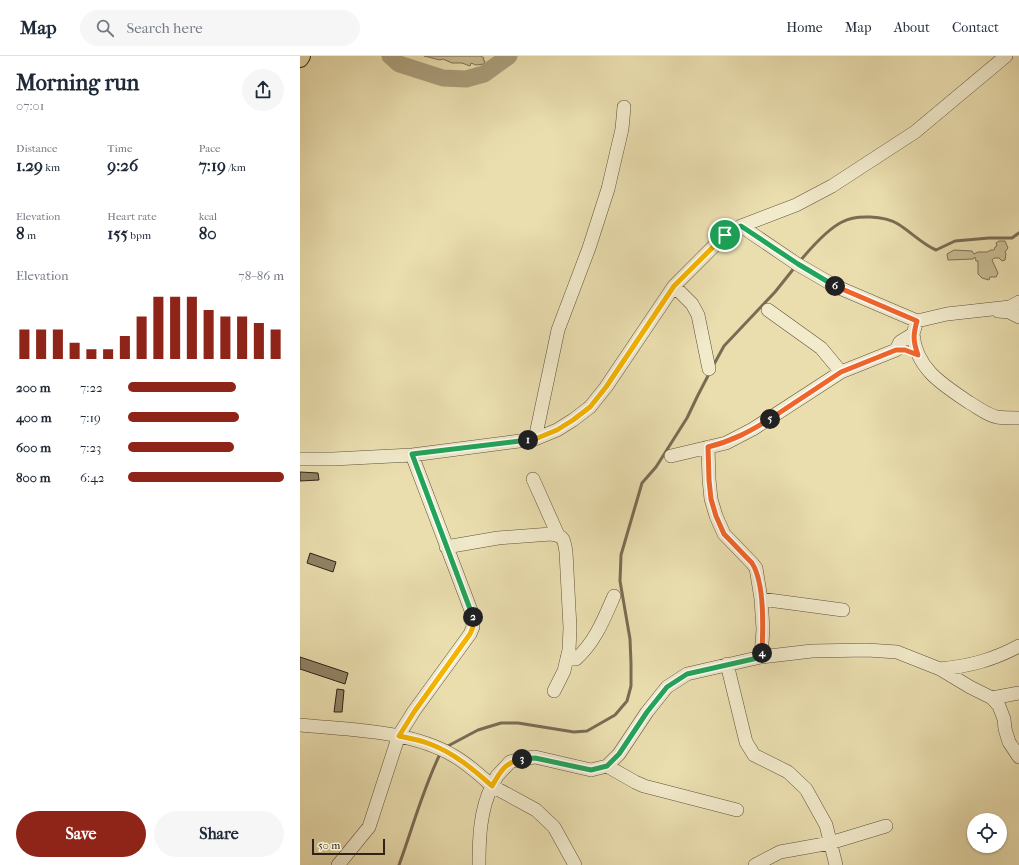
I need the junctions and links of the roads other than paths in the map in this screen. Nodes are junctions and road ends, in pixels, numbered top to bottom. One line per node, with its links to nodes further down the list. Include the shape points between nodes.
1 (302, 56): 3 (main road)
2 (1006, 56): 5 (street, via 915,132 832,186 796,205)
3 (300, 59)
4 (624, 107): 17 (street, via 622,129 608,189 558,330)
5 (741, 226): 6 (street, via 725,235); 11 (street, via 835,286)
6 (674, 286): 14 (street, via 692,304 698,315); 17 (street, via 590,407 557,430)
7 (1019, 302): 9 (street)
8 (768, 310): 15 (street, via 821,348)
9 (992, 310): 10 (street, via 1010,312); 11 (street, via 947,314)
10 (1019, 317)
11 (915, 327): 12 (street, via 900,342); 13 (street, via 914,344)
12 (896, 350): 13 (street); 15 (street)
13 (918, 355): 16 (street, via 932,376 985,413 996,417)
14 (709, 369)
15 (841, 372): 18 (street, via 753,429 726,443)
16 (1019, 418)
17 (535, 439): 19 (street)
18 (708, 447): 20 (street); 26 (street, via 711,499 716,516 724,534 756,568)
19 (412, 454): 21 (street); 24 (street)
20 (671, 456)
21 (300, 459)
22 (533, 479): 23 (street)
23 (558, 535): 24 (street, via 498,538); 30 (street, via 565,542 566,552 570,628)
24 (446, 547): 37 (street, via 472,613 473,627)
25 (614, 596): 30 (street, via 602,626 583,653 576,659)
26 (762, 600): 27 (street); 29 (street)
27 (843, 610)
28 (1019, 646): 32 (street, via 994,658 965,666)
29 (762, 657): 31 (street); 32 (street, via 812,651 882,651 897,652)
30 (567, 658): 33 (street)
31 (727, 664): 39 (street, via 687,674 667,687 619,754); 43 (street, via 746,742 754,755 788,772 806,789 826,825)
32 (940, 668): 35 (street)
33 (554, 691)
34 (1019, 693): 35 (street)
35 (992, 698): 38 (street, via 999,706 1009,742)
36 (300, 725): 37 (street)
37 (399, 736): 40 (street, via 430,744 454,756); 44 (street, via 369,827)
38 (1019, 756)
39 (607, 766): 40 (street, via 591,770 535,758 520,759 510,762); 41 (street, via 644,786)
40 (492, 786): 45 (street, via 482,815); 46 (street, via 536,810 554,827)
41 (737, 810)
42 (886, 826): 43 (street)
43 (830, 843): 47 (street, via 780,852); 48 (street)
44 (338, 865)
45 (479, 865)
46 (575, 865)
47 (755, 865)
48 (836, 865)

